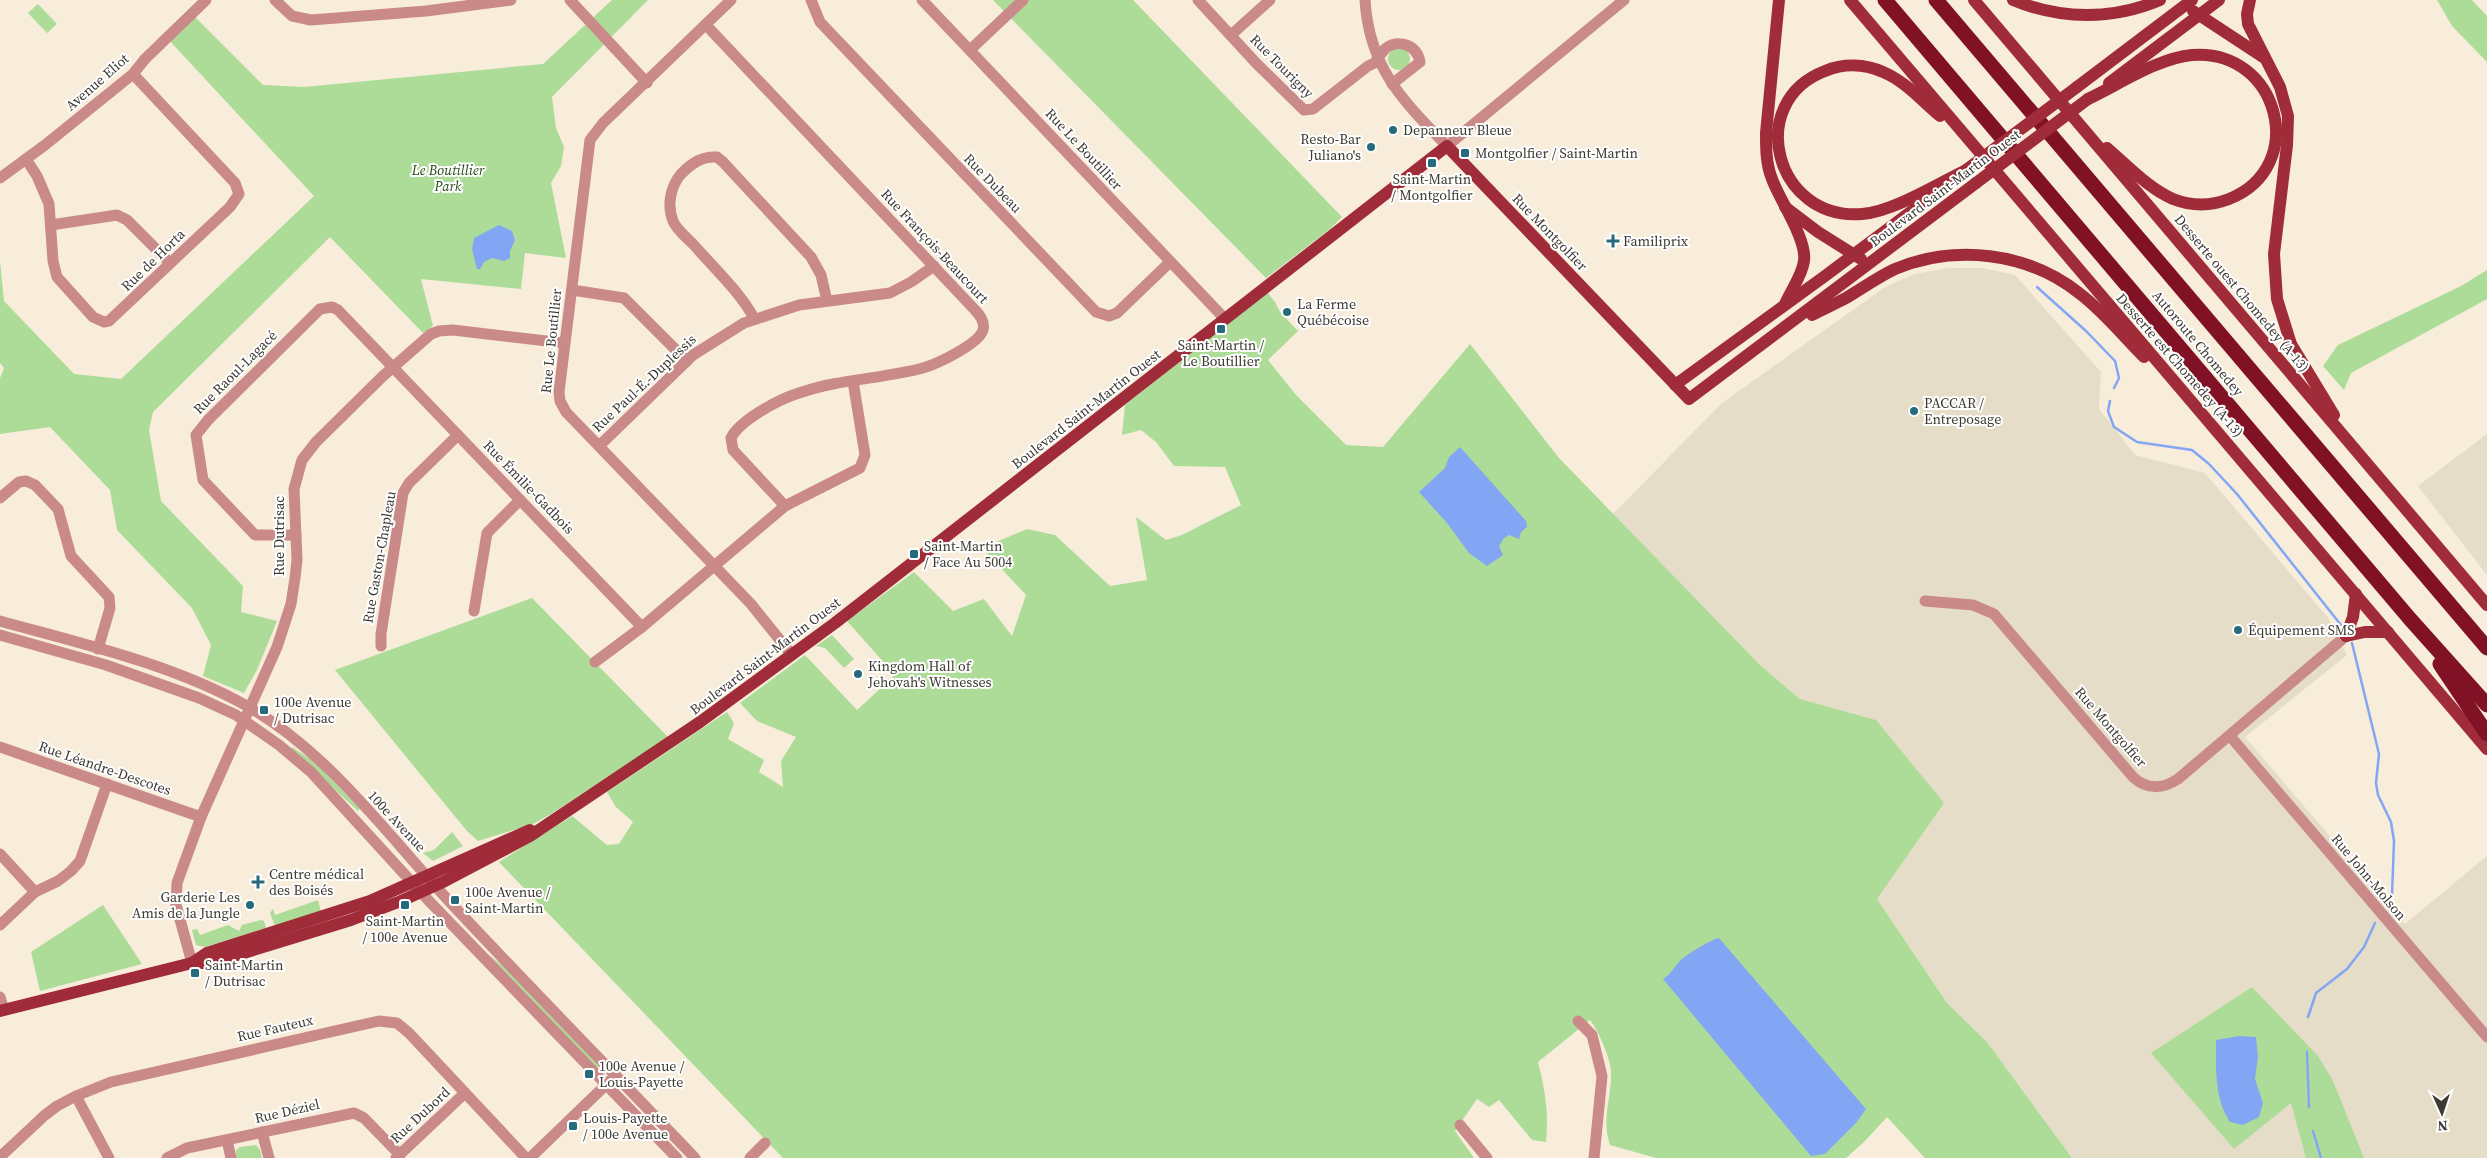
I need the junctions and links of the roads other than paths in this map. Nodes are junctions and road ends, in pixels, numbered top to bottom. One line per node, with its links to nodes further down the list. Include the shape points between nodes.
1 (206, 0): 29 (street, Avenue Eliot)
2 (275, 0): 3 (street, via 292,16 311,20)
3 (511, 0)
4 (570, 0): 30 (street)
5 (731, 0): 24 (street, Rue Le Boutillier)
6 (811, 0): 42 (street, Rue Dubeau, via 820,22 1096,312 1109,316 1117,313)
7 (922, 0): 26 (street, Rue Le Boutillier)
8 (1023, 0): 26 (street)
9 (1198, 0): 25 (street, Rue Tourigny)
10 (1270, 0): 25 (street)
11 (1366, 0): 28 (street, Rue Montgolfier, via 1370,34)
12 (1624, 0): 34 (street, Boulevard Saint-Martin Ouest)
13 (1779, 0): 39 (main road, via 1766,142 1770,172)
14 (1850, 0): 35 (main road, Desserte est Chomedey (A-13))
15 (1885, 0): 72 (highway, Autoroute Chomedey)
16 (1936, 0): 66 (highway, Autoroute Chomedey)
17 (1974, 0): 33 (main road, Desserte ouest Chomedey (A-13))
18 (2013, 0): 19 (main road, via 2048,11 2090,16 2125,11)
19 (2160, 0)
20 (2219, 0): 23 (main road, Boulevard Saint-Martin Ouest)
21 (2250, 0): 27 (main road, via 2248,24)
22 (2188, 3): 23 (main road); 37 (main road, Boulevard Saint-Martin Ouest, bridge)
23 (2199, 15): 27 (main road); 32 (main road, Boulevard Saint-Martin Ouest)
24 (706, 25): 30 (street, Rue Le Boutillier); 45 (street, Rue François-Beaucourt)
25 (1231, 35): 28 (street, Rue Tourigny, via 1304,110 1313,109)
26 (970, 50): 42 (street, Rue Le Boutillier)
27 (2263, 56): 61 (main road, via 2280,87 2288,122 2274,254 2277,299 2284,328 2294,349)
28 (1378, 60): 31 (street, Rue Montgolfier); 31 (street, via 1387,48 1401,43 1408,45 1419,58 1416,67)
29 (133, 74): 36 (street, Avenue Eliot); 43 (street, Rue de Horta, via 239,190 234,202)
30 (647, 83): 46 (street, Rue Le Boutillier, via 596,130 590,140)
31 (1392, 84): 34 (street, Rue Montgolfier)
32 (2088, 99): 33 (main road, via 2170,60 2191,56 2216,57 2242,67 2262,85 2274,112 2275,143 2263,172 2246,190 2221,202 2194,204 2173,198 2150,185); 44 (main road, Boulevard Saint-Martin Ouest, bridge)
33 (2075, 120): 61 (main road, Desserte ouest Chomedey (A-13))
34 (1447, 146): 50 (main road, Boulevard Saint-Martin Ouest); 56 (main road, Rue Montgolfier)
35 (1977, 150): 37 (main road, via 1902,83 1885,73 1862,66 1832,68 1810,78 1790,99 1780,120 1778,149 1788,178 1808,201 1830,212 1855,215 1877,211); 58 (main road, Desserte est Chomedey (A-13))
36 (26, 159): 38 (street, Avenue Eliot); 40 (street, Rue de Horta, via 44,190)
37 (1966, 170): 41 (main road, Boulevard Saint-Martin Ouest)
38 (0, 178)
39 (1785, 207): 41 (main road); 48 (main road, via 1800,237 1805,256 1802,270)
40 (51, 225): 43 (street, via 117,215 127,220); 43 (street, Rue de Horta, via 52,261 57,277 78,302 104,322 115,318)
41 (1854, 255): 44 (main road); 48 (main road, Boulevard Saint-Martin Ouest)
42 (1170, 262): 50 (street, Rue Le Boutillier)
43 (170, 263)
44 (1869, 264): 51 (main road, Boulevard Saint-Martin Ouest)
45 (934, 266): 47 (street, Rue Paul-É.-Duplessis, via 890,292); 55 (street, Rue François-Beaucourt, via 978,313 983,322 981,333 966,347 926,367)
46 (572, 290): 52 (street, Rue Le Boutillier); 53 (street, via 624,298)
47 (827, 302): 49 (street, Rue Paul-É.-Duplessis); 49 (street, via 821,275 811,257 723,162 717,157 700,158 680,175 674,185 670,209 674,223)
48 (1785, 304): 56 (main road, Boulevard Saint-Martin Ouest)
49 (754, 318): 53 (street, Rue Paul-É.-Duplessis)
50 (1225, 319): 82 (main road, Boulevard Saint-Martin Ouest)
51 (1785, 328): 57 (main road, Boulevard Saint-Martin Ouest); 58 (main road, via 1912,263 1960,255 2009,260 2046,273 2080,293)
52 (564, 344): 54 (street, Rue Dutrisac, via 445,330 432,334); 60 (street, Rue Le Boutillier, via 560,401 566,412)
53 (687, 361): 60 (street, Rue Paul-É.-Duplessis)
54 (393, 368): 59 (street, Rue Émilie-Gadbois); 65 (street, Rue Dutrisac, via 302,460 294,489); 65 (street, Rue Raoul-Lagacé, via 338,310 325,307 198,431 196,440 203,480 238,519 255,535)
55 (853, 381): 64 (street, via 865,455 862,466); 64 (street, Rue François-Beaucourt, via 815,388 780,400 732,435 733,450)
56 (1675, 385): 57 (main road, Rue Montgolfier)
57 (1689, 400)
58 (2211, 424): 68 (main road, Desserte est Chomedey (A-13))
59 (458, 435): 63 (street, Rue Émilie-Gadbois); 79 (street, Rue Gaston-Chapleau, via 409,483 403,493)
60 (599, 446): 67 (street, Rue Le Boutillier)
61 (2355, 449): 70 (main road, Desserte ouest Chomedey (A-13))
62 (0, 498): 81 (street, via 16,484 26,481 35,485 58,509 69,554 109,597 110,608)
63 (520, 500): 71 (street, via 487,533); 74 (street, Rue Émilie-Gadbois)
64 (785, 506): 67 (street)
65 (296, 535): 85 (street, Rue Dutrisac, via 295,578 286,622)
66 (2405, 551): 76 (highway); 80 (highway, Autoroute Chomedey)
67 (714, 567): 74 (street); 82 (street, Rue Le Boutillier, via 763,618)
68 (2356, 594): 75 (main road, Desserte est Chomedey (A-13)); 78 (main road)
69 (1925, 601): 88 (street, Rue Montgolfier, via 1973,605 1994,614 2134,778 2144,785 2161,787 2172,782)
70 (2487, 605)
71 (474, 611)
72 (2410, 618): 84 (highway, Autoroute Chomedey); 87 (highway)
73 (0, 621): 81 (street, 100e Avenue)
74 (642, 627): 83 (street)
75 (2388, 632): 78 (main road); 90 (main road, Desserte est Chomedey (A-13))
76 (2487, 632)
77 (0, 635): 86 (street, 100e Avenue, via 149,679)
78 (2346, 636): 88 (street, Rue Montgolfier)
79 (381, 646)
80 (2487, 648)
81 (98, 649): 85 (street, 100e Avenue, via 216,690)
82 (792, 655): 94 (main road, Boulevard Saint-Martin Ouest, via 700,722 522,841)
83 (595, 662)
84 (2487, 705)
85 (250, 708): 86 (street, Rue Dutrisac); 94 (street, 100e Avenue, via 321,763)
86 (244, 720): 92 (street, Rue Dutrisac); 95 (street, 100e Avenue, via 311,772)
87 (2487, 734)
88 (2230, 736): 102 (street, Rue John-Molson)
89 (0, 747): 91 (street, Rue Léandre-Descotes)
90 (2487, 750)
91 (107, 784): 92 (street, Rue Léandre-Descotes); 96 (street, via 80,861 64,876)
92 (201, 817): 98 (street, Rue Dutrisac, via 175,894)
93 (0, 854): 96 (street)
94 (431, 881): 95 (main road, Boulevard Saint-Martin Ouest); 103 (street, 100e Avenue)
95 (417, 888): 98 (main road, Boulevard Saint-Martin Ouest, via 367,914 211,963); 104 (street, 100e Avenue)
96 (35, 892): 97 (street)
97 (0, 925)
98 (192, 963): 100 (main road, Boulevard Saint-Martin Ouest)
99 (0, 997): 100 (street)
100 (2, 1011)
101 (1578, 1021): 122 (street, via 1592,1035 1602,1076)
102 (2487, 1037)
103 (616, 1076): 104 (street); 119 (street, 100e Avenue)
104 (606, 1085): 117 (street); 118 (street, 100e Avenue)
105 (465, 1093): 106 (street, Rue Fauteux, via 402,1026 385,1020 111,1082); 111 (street, Rue Dubord); 117 (street, Rue Fauteux)
106 (76, 1096): 112 (street, Rue Fauteux, via 45,1115); 113 (street)
107 (1460, 1126): 121 (street)
108 (262, 1132): 109 (street, Rue Déziel); 111 (street, Rue Déziel, via 354,1113 364,1118); 116 (street)
109 (227, 1140): 114 (street, Rue Déziel, via 187,1148); 115 (street)
110 (765, 1143): 120 (street)
111 (398, 1156)
112 (0, 1157)
113 (109, 1158)
114 (167, 1158)
115 (231, 1158)
116 (269, 1158)
117 (528, 1158)
118 (676, 1158)
119 (695, 1158)
120 (750, 1158)
121 (1487, 1158)
122 (1594, 1158)

